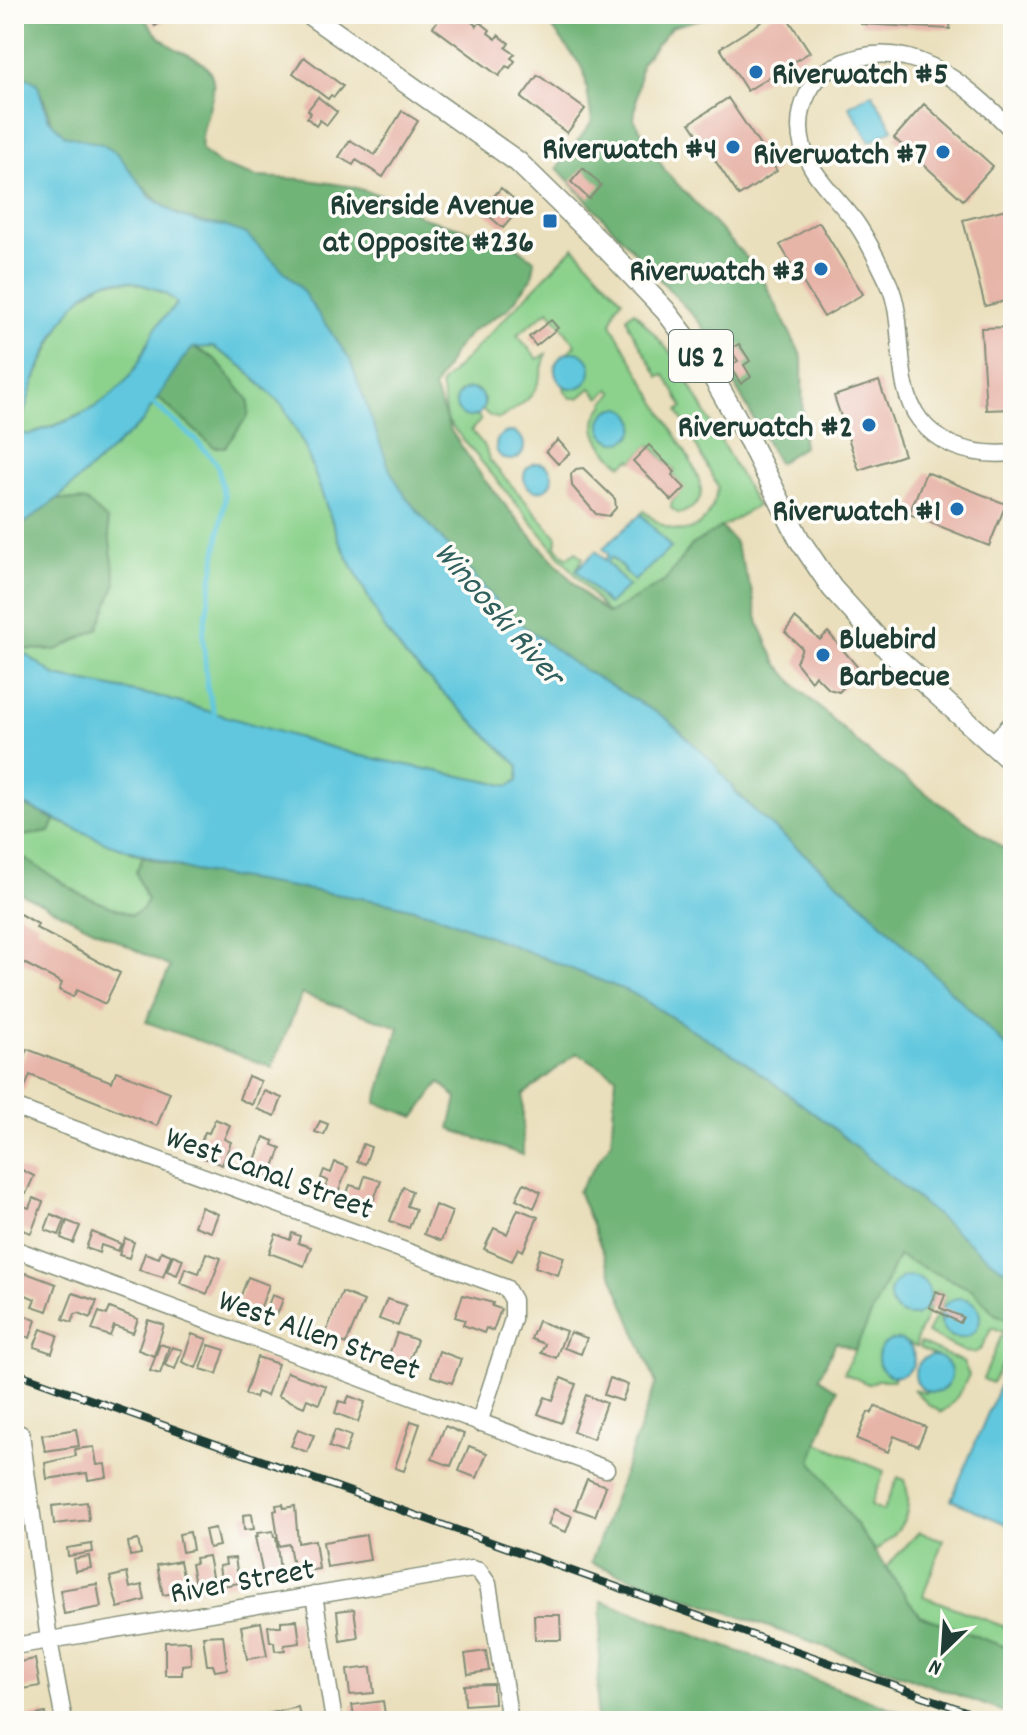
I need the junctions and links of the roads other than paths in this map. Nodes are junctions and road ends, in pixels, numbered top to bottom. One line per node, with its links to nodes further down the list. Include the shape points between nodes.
1 (309, 14): 5 (main road, US 2, via 518,162 665,310 704,361 799,539 832,588 889,651)
2 (1013, 131): 3 (street, via 978,95 942,72 905,55 877,54 827,70 802,107 800,129 803,152 816,175 854,221 891,289 902,365 919,419 943,441 969,452)
3 (1013, 453)
4 (1013, 722): 5 (street)
5 (992, 744): 6 (main road, US 2)
6 (1013, 763)
7 (14, 1107): 9 (street, West Canal Street, via 506,1288 513,1300 513,1319)
8 (14, 1249): 9 (street, West Allen Street)
9 (479, 1423): 11 (street, West Allen Street)
10 (21, 1434): 13 (street)
11 (606, 1469)
12 (314, 1595): 13 (street, River Street); 16 (street); 17 (street, River Street, via 479,1571 488,1584)
13 (49, 1640): 14 (street, River Street); 15 (street)
14 (14, 1646)
15 (64, 1721)
16 (334, 1721)
17 (510, 1721)

